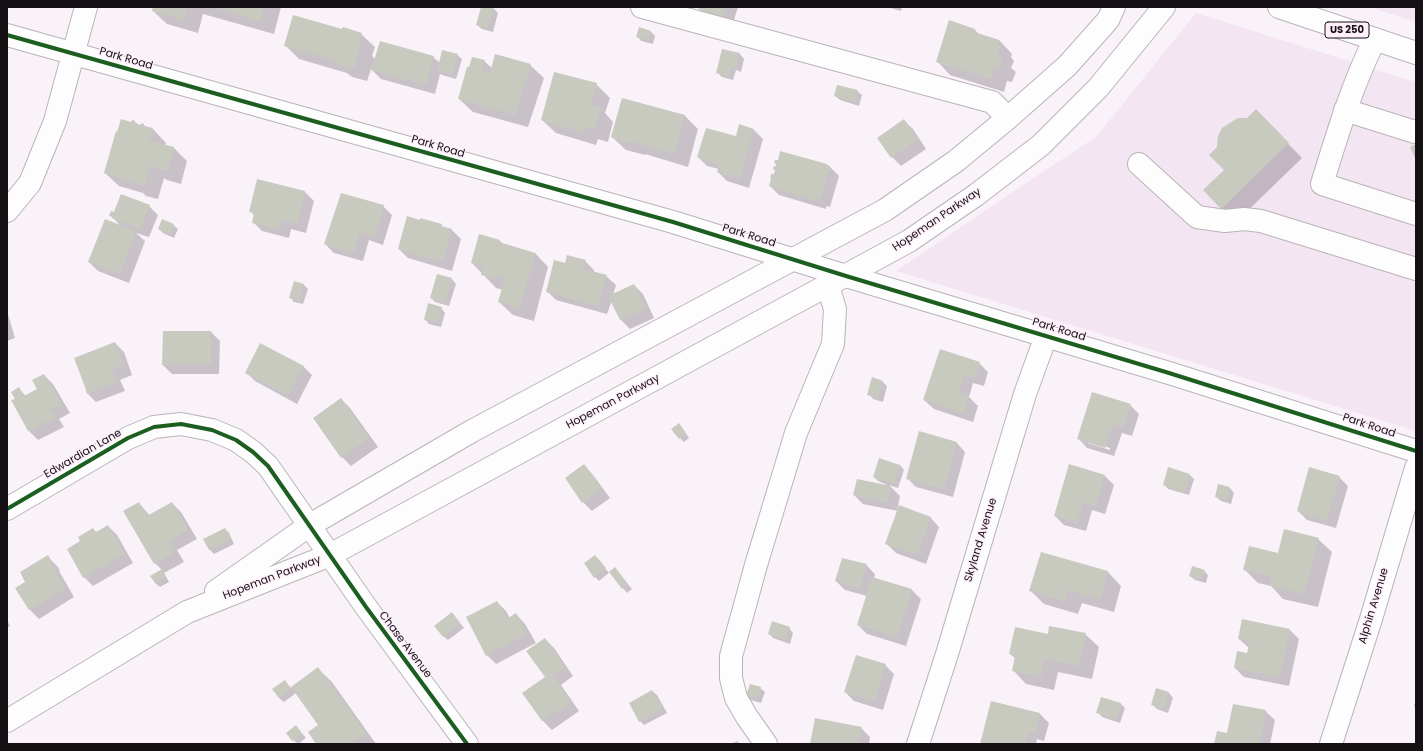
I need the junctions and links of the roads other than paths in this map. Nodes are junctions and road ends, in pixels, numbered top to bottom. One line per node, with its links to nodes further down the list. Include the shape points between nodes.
1 (86, 7): 9 (street)
2 (642, 7): 11 (street, via 992,102)
3 (1114, 7): 11 (street, via 1108,20 1067,66)
4 (1164, 7): 18 (street, Hopeman Parkway, via 1098,88 1041,145 976,196 909,241)
5 (1279, 7): 7 (street, US 250)
6 (7, 35): 9 (street, Park Road)
7 (1375, 39): 8 (street, US 250); 10 (street)
8 (1416, 52)
9 (73, 54): 14 (street, via 55,121 30,183); 16 (street, Park Road, via 673,222)
10 (1345, 110): 12 (street); 15 (street, via 1322,184)
11 (1008, 118): 16 (street, via 956,161 885,210)
12 (1416, 132)
13 (1139, 164): 17 (street, via 1197,216 1225,221 1261,221)
14 (7, 211)
15 (1416, 214)
16 (795, 259): 18 (street, Park Road); 23 (street, via 472,431)
17 (1416, 269)
18 (836, 281): 19 (street, Park Road); 24 (street, Hopeman Parkway); 28 (street, via 833,344 796,433 731,656 731,678 736,698)
19 (1046, 336): 20 (street, Park Road, via 1169,372); 29 (street, Skyland Avenue, via 1025,394)
20 (1416, 451)
21 (1416, 468): 30 (street, Alphin Avenue)
22 (7, 509): 23 (street, Edwardian Lane, via 128,438 154,428 181,424 212,430 236,440 253,452 268,466)
23 (310, 525): 24 (street, Edwardian Lane); 25 (street)
24 (330, 555): 25 (street, Hopeman Parkway); 27 (street, Chase Avenue)
25 (187, 612): 26 (street, Hopeman Parkway)
26 (7, 721)
27 (467, 744)
28 (766, 744)
29 (918, 744)
30 (1331, 744)

